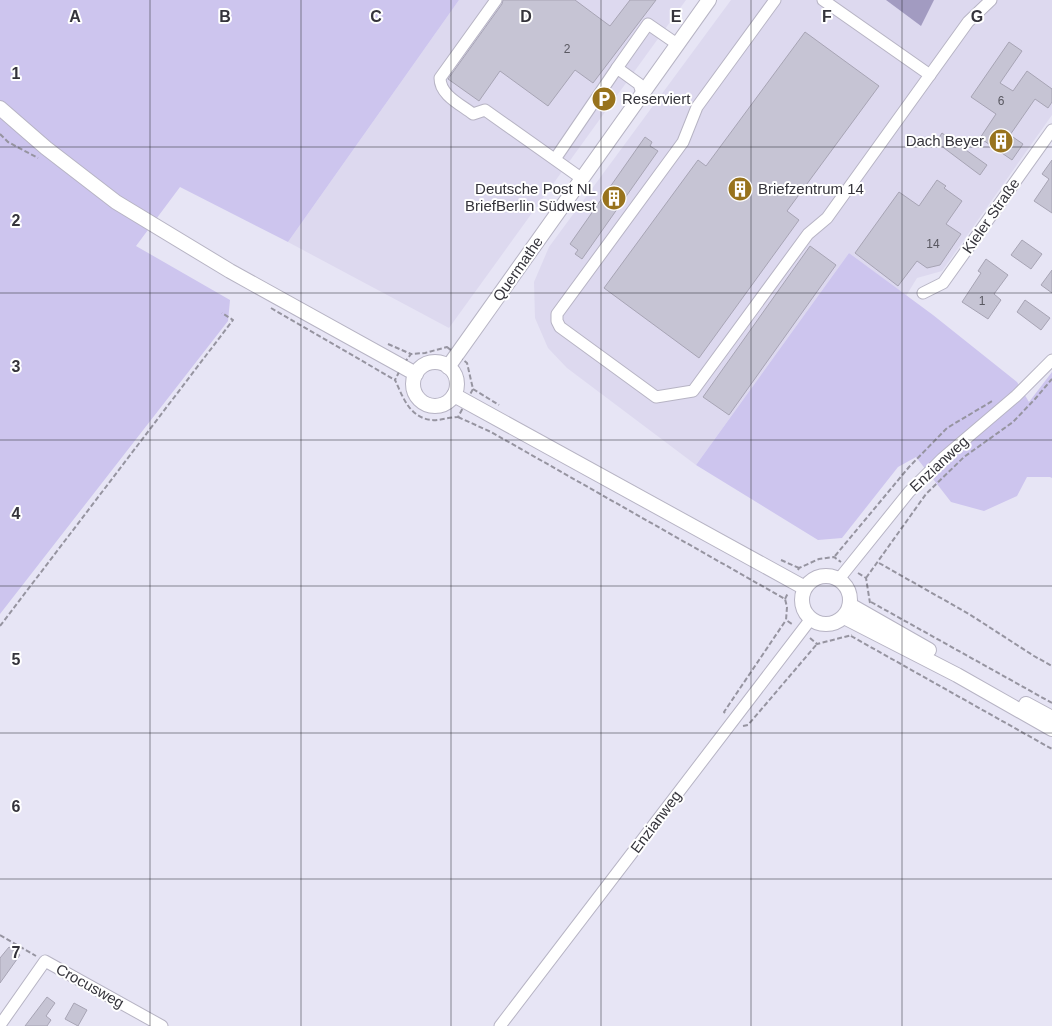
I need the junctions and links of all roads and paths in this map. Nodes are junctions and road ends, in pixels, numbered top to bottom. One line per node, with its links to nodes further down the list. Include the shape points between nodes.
1 (496, 0): 12 (street, via 440,78 440,86 444,93 474,114 485,110)
2 (709, 0): 6 (main road, Quermathe)
3 (774, 0): 8 (street, via 698,107 683,142 558,314 560,327 656,397 693,391 808,234 827,218)
4 (823, 0): 8 (street)
5 (991, 0): 8 (street, via 968,22)
6 (677, 44): 7 (street, via 648,24); 9 (main road, Quermathe)
7 (617, 68): 9 (street, via 639,84); 12 (street)
8 (930, 76)
9 (642, 93): 13 (main road, Quermathe)
10 (0, 108): 20 (main road, via 116,202 230,271)
11 (1052, 130): 14 (street, Kieler Straße, via 943,283)
12 (555, 159): 13 (street)
13 (581, 178): 18 (main road, Quermathe)
14 (923, 293)
15 (222, 313): 37 (path, via 233,320)
16 (388, 344): 17 (path)
17 (411, 354): 18 (path, via 447,347); 20 (path)
18 (457, 355): 21 (main road, Quermathe); 25 (path, via 467,363 473,389)
19 (1052, 360): 28 (street, Enzianweg, via 909,492)
20 (402, 366): 22 (main road); 26 (path, via 395,380 408,407 419,417 432,420)
21 (448, 367): 22 (main road, via 434,362 420,368); 24 (main road, via 456,377)
22 (416, 374): 24 (main road, via 414,389 421,401 435,406)
23 (1052, 379): 27 (path, via 1013,422 964,458 926,494)
24 (454, 395): 25 (main road)
25 (467, 402): 26 (path); 31 (main road)
26 (458, 417): 32 (path, via 491,432)
27 (879, 563): 29 (path); 41 (path)
28 (850, 568): 29 (path); 30 (street, Enzianweg); 31 (path, via 834,557 819,559 799,568)
29 (866, 578): 34 (path)
30 (839, 580): 31 (main road, via 820,576); 33 (main road, via 849,590)
31 (799, 585): 32 (path); 35 (main road, via 804,612)
32 (785, 599): 36 (path)
33 (847, 611): 34 (main road); 35 (main road, via 830,624)
34 (864, 613): 39 (path); 42 (path); 43 (main road); 45 (main road, via 957,674)
35 (810, 618): 38 (street, Enzianweg)
36 (786, 620): 38 (path); 44 (path, via 724,712)
37 (0, 626)
38 (801, 631): 40 (path); 44 (street, Enzianweg)
39 (851, 636): 40 (path); 46 (path)
40 (817, 644): 44 (path, via 748,725)
41 (1052, 666)
42 (1052, 703)
43 (1052, 718)
44 (728, 728): 51 (street, Enzianweg)
45 (1052, 729)
46 (1052, 749)
47 (0, 936): 48 (path)
48 (45, 961): 49 (street); 50 (street, Crocusweg)
49 (0, 1025)
50 (162, 1026)
51 (500, 1026)

